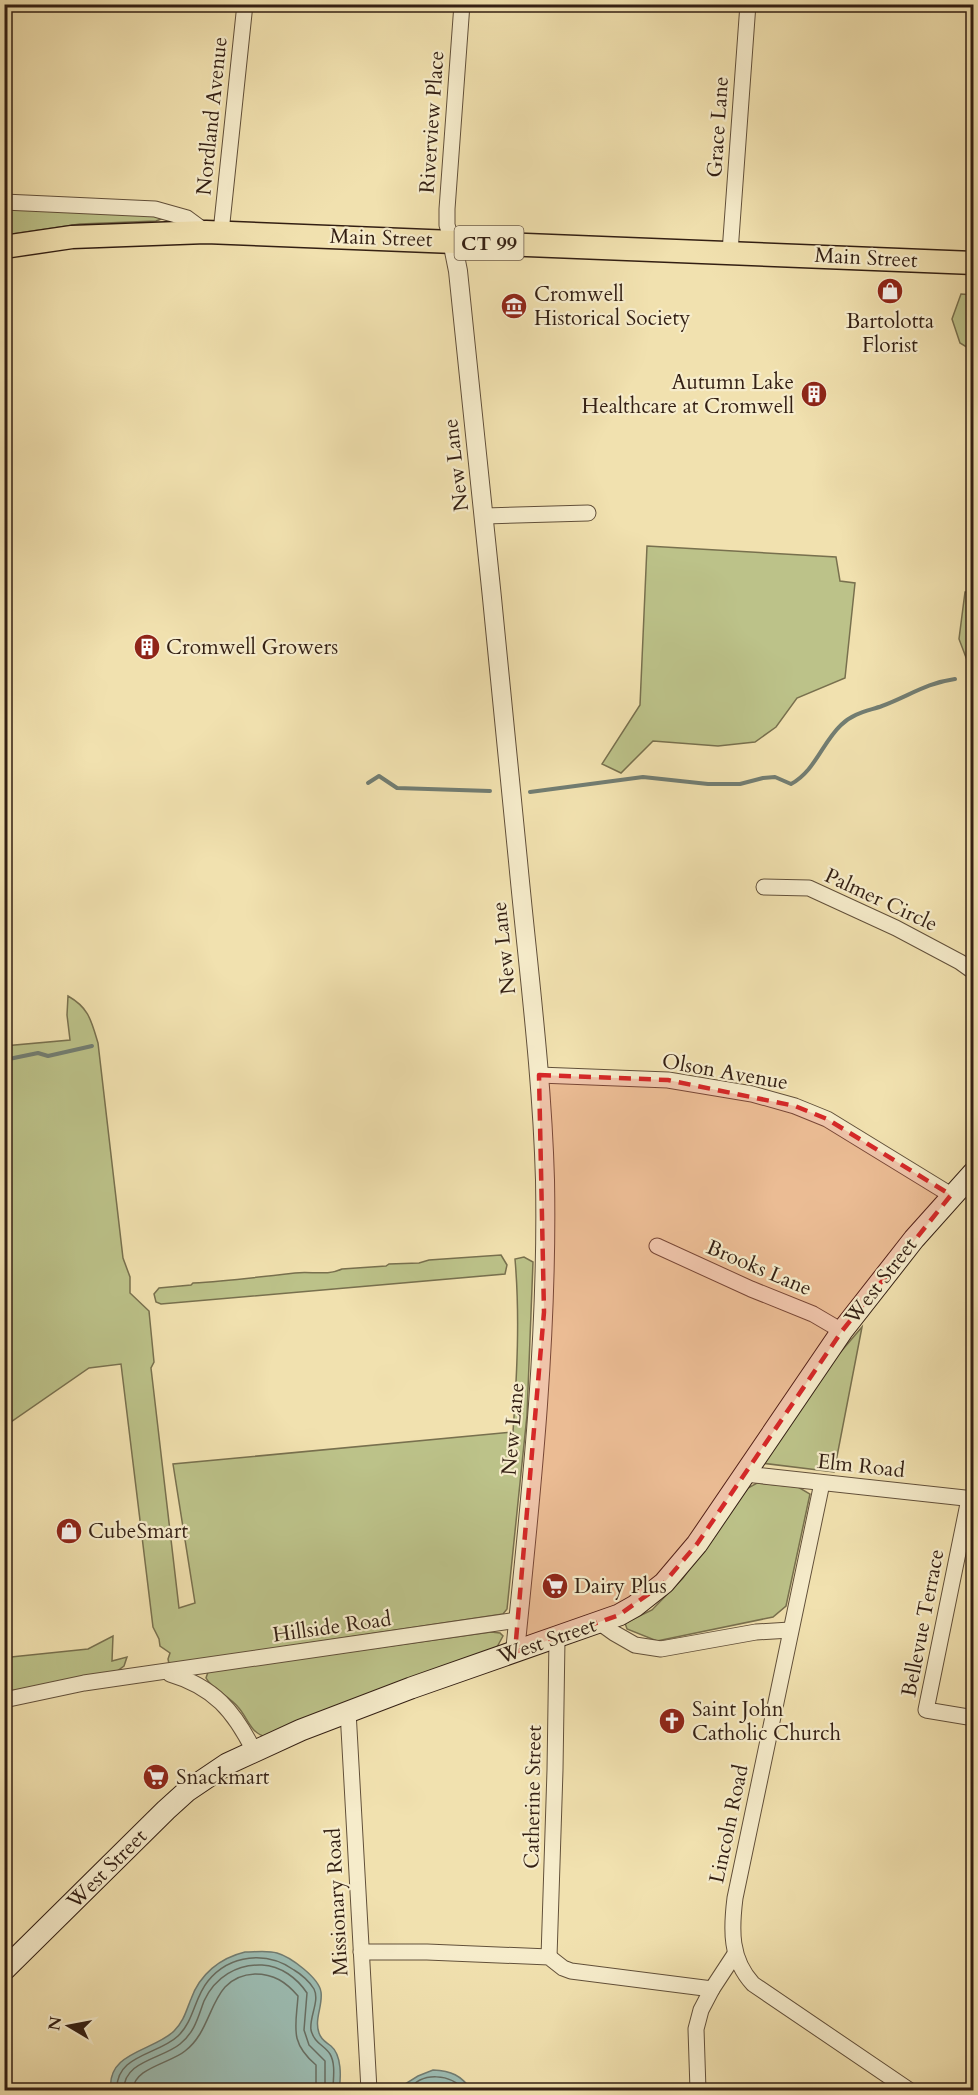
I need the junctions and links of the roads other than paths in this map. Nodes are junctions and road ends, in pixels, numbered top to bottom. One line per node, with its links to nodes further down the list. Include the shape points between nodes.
1 (245, 4): 5 (street, Nordland Avenue)
2 (462, 4): 6 (street, Riverview Place, via 447,209)
3 (748, 4): 8 (street, Grace Lane)
4 (4, 202): 5 (street, via 155,209 187,218)
5 (213, 232): 6 (main road, Main Street / CT 99); 7 (main road, Main Street / CT 99, via 72,237)
6 (452, 242): 8 (main road, Main Street / CT 99); 11 (street, New Lane)
7 (4, 248)
8 (730, 252): 9 (main road, Main Street / CT 99)
9 (974, 263)
10 (588, 513): 11 (street)
11 (485, 516): 14 (street, New Lane)
12 (764, 887): 13 (street, Palmer Circle, via 809,888 896,928)
13 (974, 972)
14 (539, 1075): 16 (street, Olson Avenue, via 668,1080 752,1094 795,1106 827,1119); 22 (street, New Lane, via 545,1177 544,1312)
15 (974, 1172): 16 (main road, West Street)
16 (951, 1195): 18 (main road, West Street)
17 (657, 1246): 18 (street, Brooks Lane)
18 (843, 1331): 19 (main road, West Street)
19 (745, 1474): 20 (street, Elm Road); 23 (main road, West Street, via 697,1544 664,1583 635,1606)
20 (822, 1483): 21 (street, Elm Road); 24 (street, Lincoln Road)
21 (971, 1499): 30 (street, Bellevue Terrace, via 926,1710)
22 (518, 1620): 26 (street, New Lane); 27 (street, Hillside Road)
23 (600, 1623): 24 (street, via 635,1645 661,1649 746,1633); 25 (main road, West Street)
24 (790, 1630): 33 (street, Lincoln Road, via 735,1898)
25 (557, 1639): 26 (main road, West Street); 34 (street, Catherine Street)
26 (515, 1652): 29 (main road, West Street)
27 (152, 1673): 28 (street, Hillside Road); 31 (street, Hillside Road, via 187,1679 219,1699 233,1713)
28 (4, 1700)
29 (348, 1712): 31 (main road, West Street); 32 (street, Missionary Road)
30 (974, 1718)
31 (254, 1751): 35 (main road, West Street, via 217,1770 180,1797)
32 (361, 1952): 34 (street); 38 (street, Missionary Road)
33 (735, 1954): 36 (street); 37 (street, Lincoln Road, via 753,1984)
34 (549, 1957): 36 (street, via 571,1971)
35 (4, 1970)
36 (712, 1989): 39 (street, via 696,2029)
37 (908, 2090)
38 (369, 2091)
39 (698, 2091)

